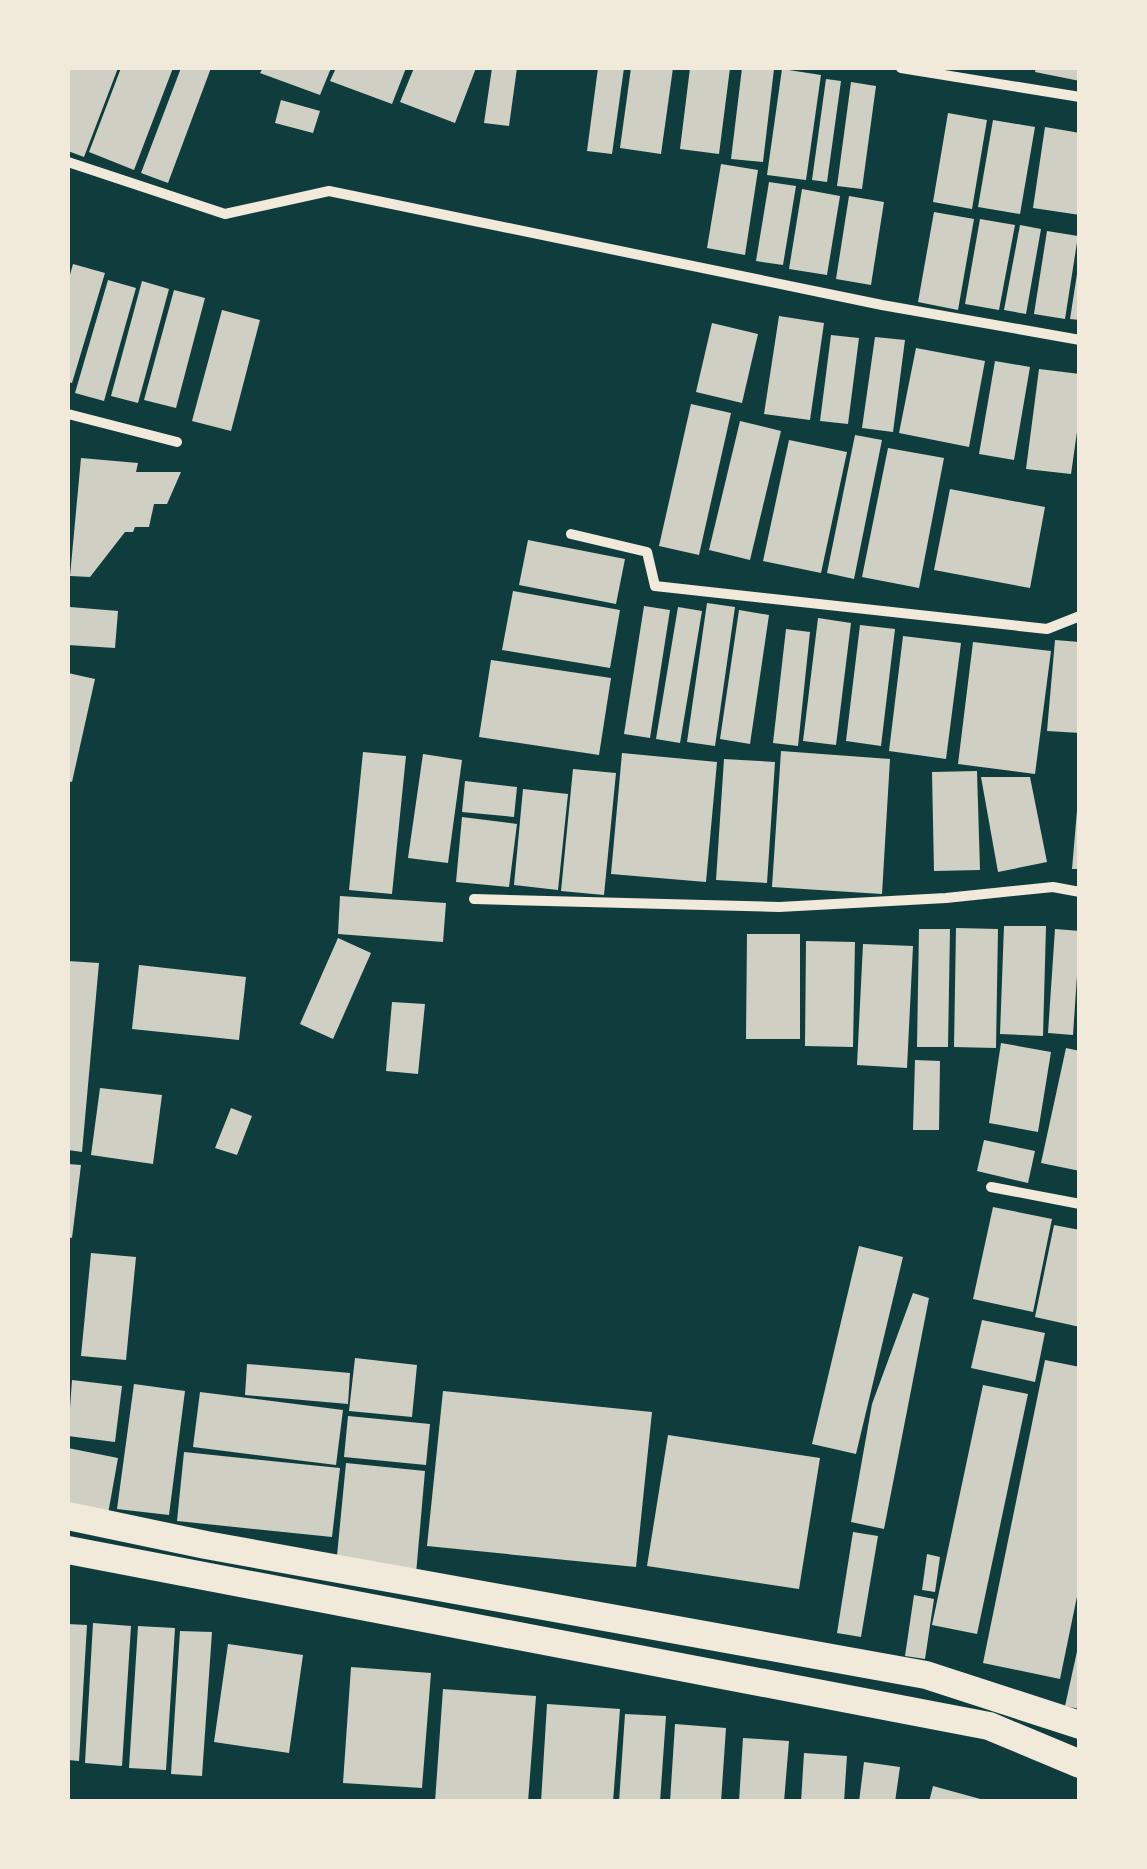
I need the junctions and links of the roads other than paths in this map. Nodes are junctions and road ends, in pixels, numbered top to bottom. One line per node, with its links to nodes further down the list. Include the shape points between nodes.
1 (901, 68): 2 (street)
2 (1080, 97)
3 (68, 162): 4 (street, via 225,214 329,191 882,306)
4 (1080, 340)
5 (68, 414): 6 (street)
6 (177, 442)
7 (571, 534): 8 (street, via 646,552 655,586 1047,630)
8 (1080, 616)
9 (1080, 892): 10 (street, via 1053,888 779,907)
10 (474, 898)
11 (991, 1186): 12 (street)
12 (1080, 1204)
13 (68, 1516): 15 (highway, via 926,1676)
14 (68, 1550): 16 (highway, via 989,1726)
15 (1080, 1726)
16 (1080, 1764)

